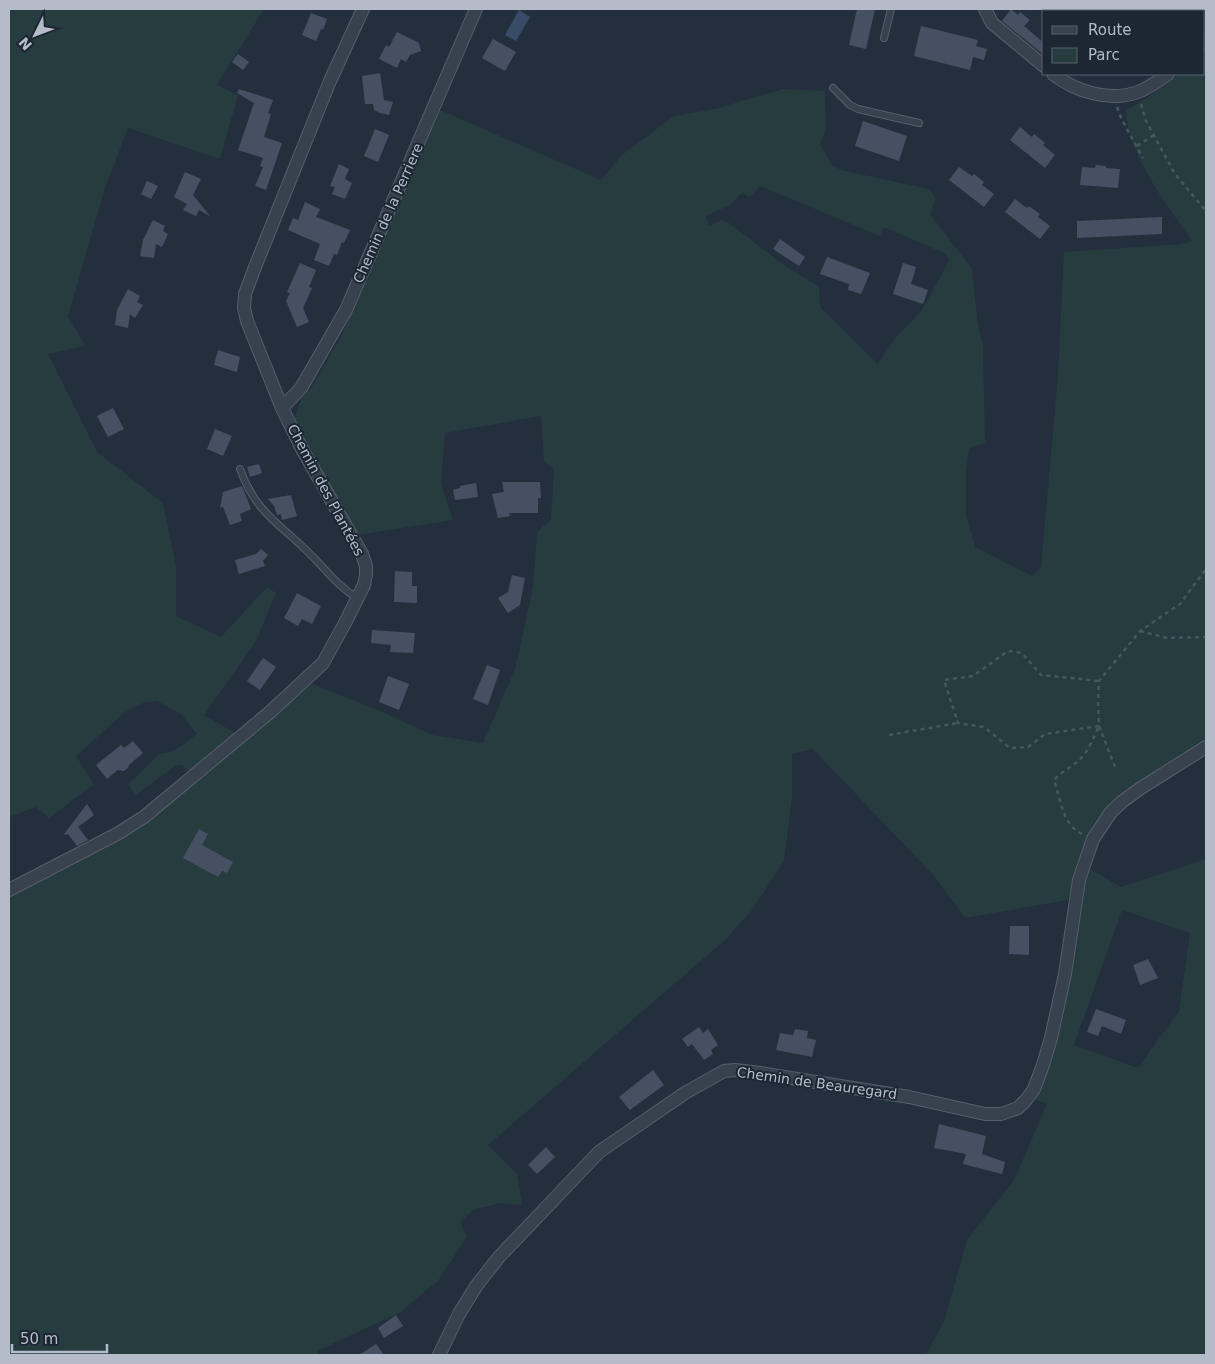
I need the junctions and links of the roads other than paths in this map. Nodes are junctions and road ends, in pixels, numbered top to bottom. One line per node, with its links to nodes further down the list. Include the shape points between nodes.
1 (363, 9): 11 (street, Chemin des Plantées, via 246,294 244,308 248,321)
2 (476, 9): 11 (street, Chemin de la Perriere, via 346,310 302,388)
3 (891, 9): 5 (lane)
4 (985, 9): 6 (street, via 992,23)
5 (884, 38)
6 (1042, 64)
7 (1056, 75): 8 (street, via 1076,88 1113,96 1137,93)
8 (1166, 75)
9 (833, 88): 10 (lane, via 850,105)
10 (919, 123)
11 (282, 408): 13 (street, Chemin des Plantées, via 362,554 366,575)
12 (240, 468): 13 (lane, via 246,486 264,512 346,592)
13 (357, 598): 15 (street, Chemin des Plantées, via 323,663 269,713 144,817)
14 (1206, 747): 16 (street, Chemin de Beauregard, via 1123,802 1107,817 1093,839 1079,880 1052,1038 1034,1089 1018,1108 1001,1114 985,1114 909,1097 735,1070 724,1071 599,1152 499,1257 477,1285)
15 (9, 890)
16 (439, 1355)

